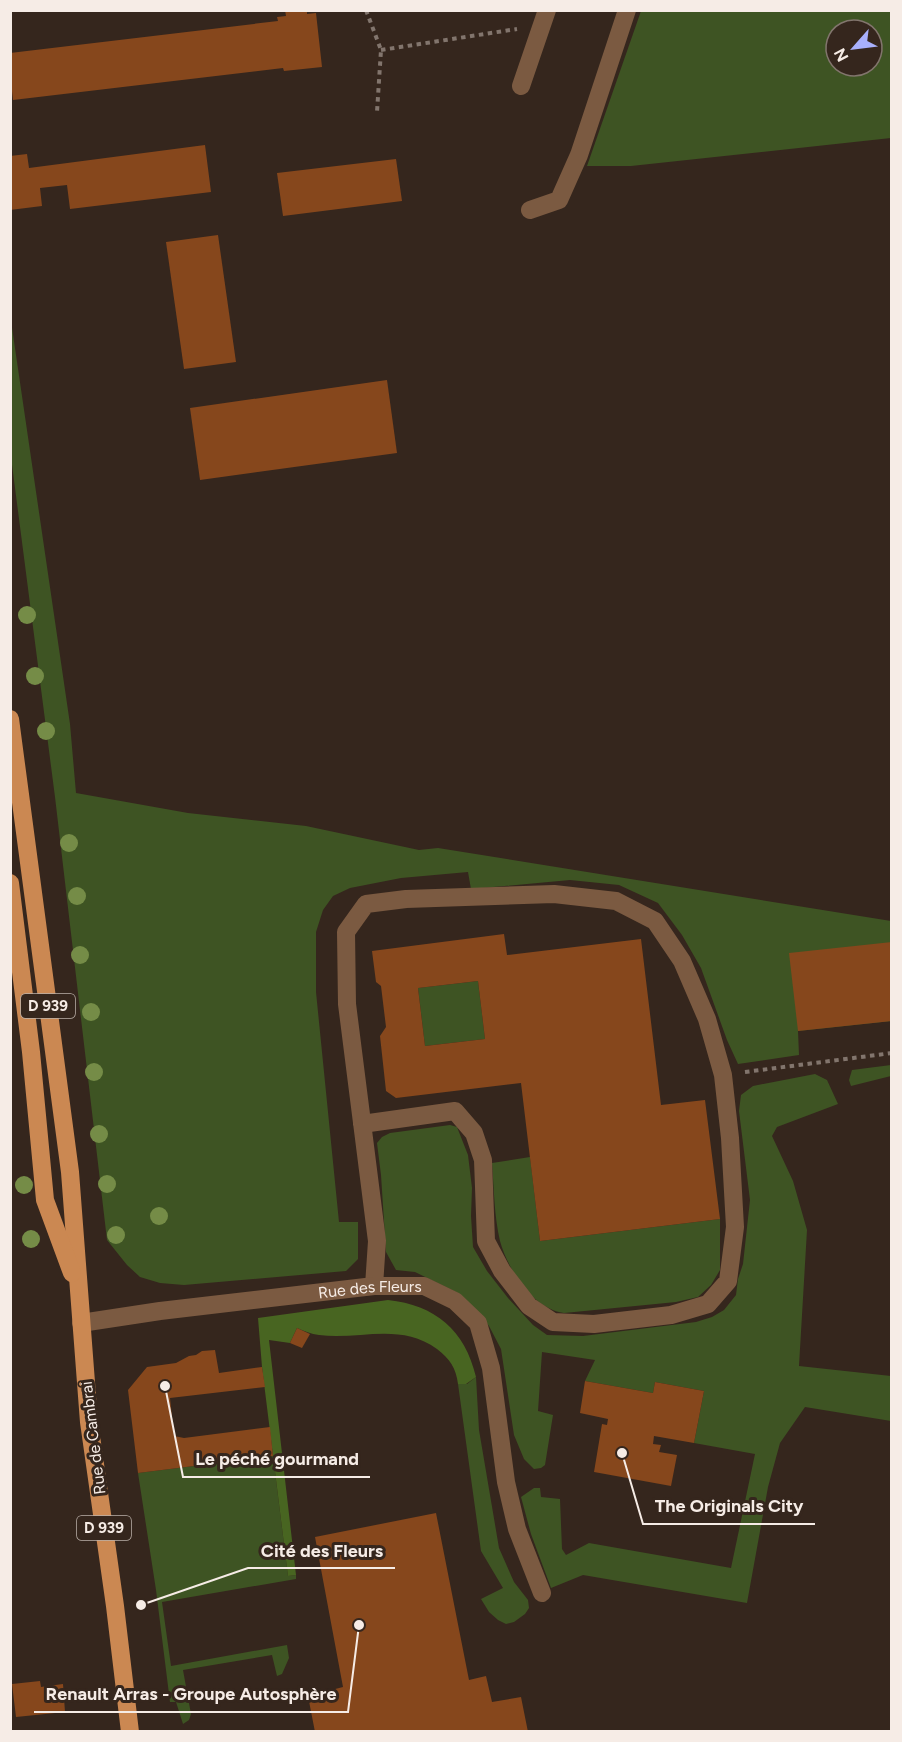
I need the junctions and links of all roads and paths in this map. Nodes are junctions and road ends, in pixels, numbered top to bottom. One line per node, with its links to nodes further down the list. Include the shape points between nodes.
1 (366, 10): 4 (path)
2 (627, 10): 7 (street, via 579,155 559,200)
3 (545, 18): 4 (path); 5 (street)
4 (381, 50): 6 (path)
5 (521, 86)
6 (377, 112)
7 (530, 210)
8 (10, 719): 14 (main road, D 939, via 70,1172)
9 (10, 883): 14 (main road, D 939, via 45,1200)
10 (891, 1053): 11 (path)
11 (723, 1075): 12 (street, via 682,961 655,921 616,901 554,894 366,904 346,932 347,1004); 12 (street, via 735,1227 728,1281 708,1304 671,1315 594,1324 553,1322 529,1306 502,1271 486,1241 483,1160 474,1133 455,1111)
12 (362, 1124): 13 (street, via 377,1241)
13 (374, 1286): 15 (street, Rue des Fleurs); 16 (street, Rue des Fleurs, via 424,1286 455,1300 478,1323 491,1368 506,1482 517,1529)
14 (80, 1294): 15 (main road, D 939)
15 (81, 1323): 17 (main road, Rue de Cambrai / D 939, via 89,1422)
16 (542, 1593)
17 (130, 1731)

